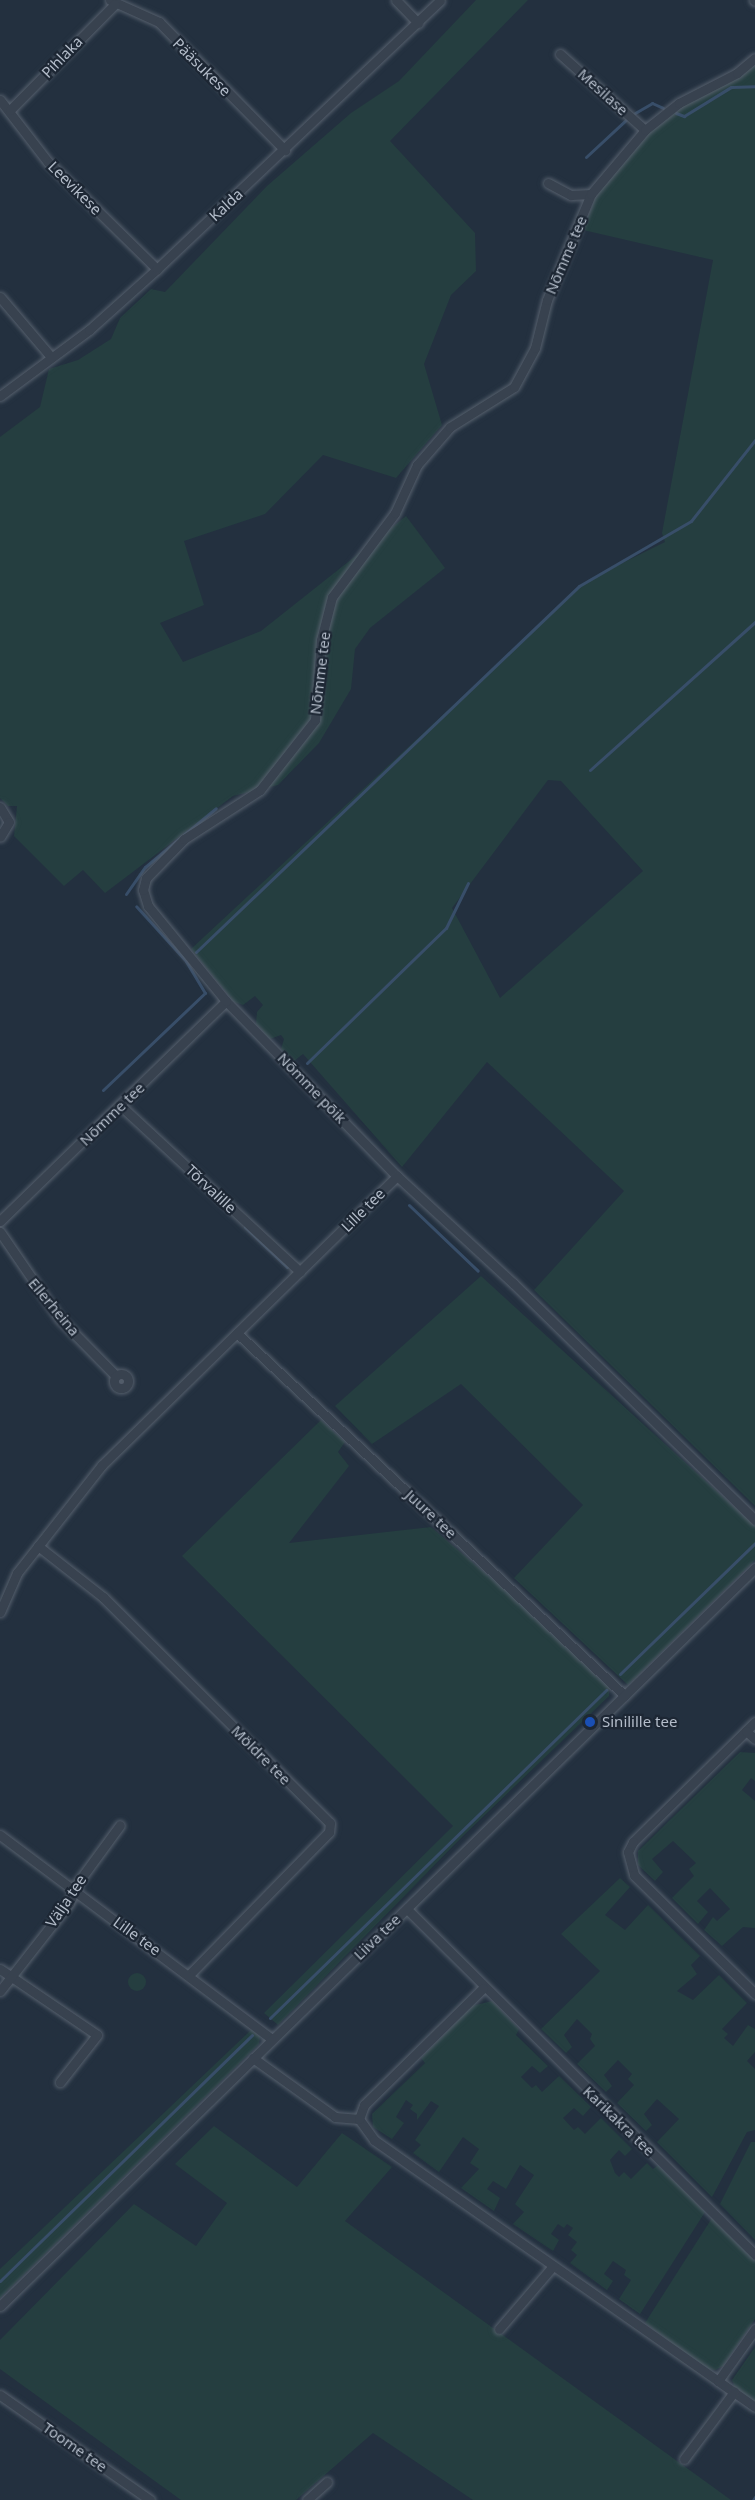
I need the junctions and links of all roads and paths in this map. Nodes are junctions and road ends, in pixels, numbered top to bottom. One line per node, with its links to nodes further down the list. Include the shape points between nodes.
1 (396, 0): 4 (street)
2 (440, 0): 4 (street, Kalda)
3 (112, 2): 8 (street, Pihlaka); 10 (street, Pääsukese, via 159,22)
4 (418, 23): 10 (street, Kalda)
5 (560, 54): 9 (street, Mesilase)
6 (755, 58): 9 (street, Nõmme tee, via 737,73 679,103)
7 (0, 100): 8 (street, Leevikese)
8 (10, 110): 13 (street, Leevikese, via 48,162)
9 (645, 130): 12 (street, Nõmme tee)
10 (285, 150): 13 (street, Kalda)
11 (548, 183): 12 (street, via 571,195)
12 (591, 194): 19 (street, Nõmme tee, via 547,300 535,348 514,387 450,427 417,465 395,513 332,597 321,640 315,720 260,790 184,839 147,878 143,890 148,906)
13 (158, 269): 15 (street, Kalda, via 89,330)
14 (0, 297): 15 (street)
15 (51, 357): 16 (street, Kalda)
16 (0, 396)
17 (0, 807): 18 (street, via 9,822)
18 (3, 833)
19 (226, 1001): 20 (street, Nõmme tee); 21 (street, Nõmme põik)
20 (122, 1106): 22 (street, Nõmme tee); 24 (street, Tõrvalille)
21 (397, 1176): 24 (street, Lille tee); 27 (street, Lille tee, via 513,1283)
22 (0, 1221)
23 (0, 1232): 26 (street, Ellerheina, via 59,1318)
24 (300, 1272): 25 (street, Lille tee)
25 (237, 1333): 28 (street, Lille tee, via 102,1465); 31 (street, Juure tee)
26 (116, 1376)
27 (755, 1520)
28 (38, 1546): 30 (street, Lille tee, via 17,1573); 40 (street, Möldre tee, via 103,1597 330,1823 329,1832)
29 (755, 1568): 31 (street, Liiva tee)
30 (0, 1612)
31 (626, 1696): 38 (street, Liiva tee)
32 (755, 1722): 33 (street)
33 (746, 1731): 34 (street); 44 (street, via 633,1842 628,1852 634,1875)
34 (755, 1739)
35 (120, 1825): 37 (street, Välja tee)
36 (0, 1835): 37 (street, Lille tee)
37 (75, 1891): 40 (street, Lille tee); 41 (street, Välja tee)
38 (407, 1909): 42 (street, Karikakra tee); 45 (street, Liiva tee)
39 (0, 1969): 41 (street)
40 (189, 1975): 45 (street, Lille tee)
41 (10, 1976): 43 (street, Välja tee); 47 (street, via 97,2035)
42 (483, 1988): 48 (street, via 364,2105); 49 (street, Karikakra tee)
43 (0, 1991)
44 (755, 1994)
45 (272, 2039): 46 (street, Liiva tee)
46 (253, 2058): 48 (street, via 335,2117); 51 (street, Liiva tee)
47 (60, 2082)
48 (359, 2119): 50 (street, via 374,2140)
49 (755, 2255)
50 (553, 2266): 52 (street); 54 (street)
51 (0, 2306)
52 (499, 2329)
53 (755, 2329): 54 (street)
54 (718, 2381): 55 (street)
55 (734, 2392): 57 (street); 58 (street)
56 (0, 2395): 60 (street, Toome tee)
57 (755, 2407)
58 (684, 2459)
59 (327, 2482): 61 (street)
60 (150, 2500)
61 (307, 2500)

